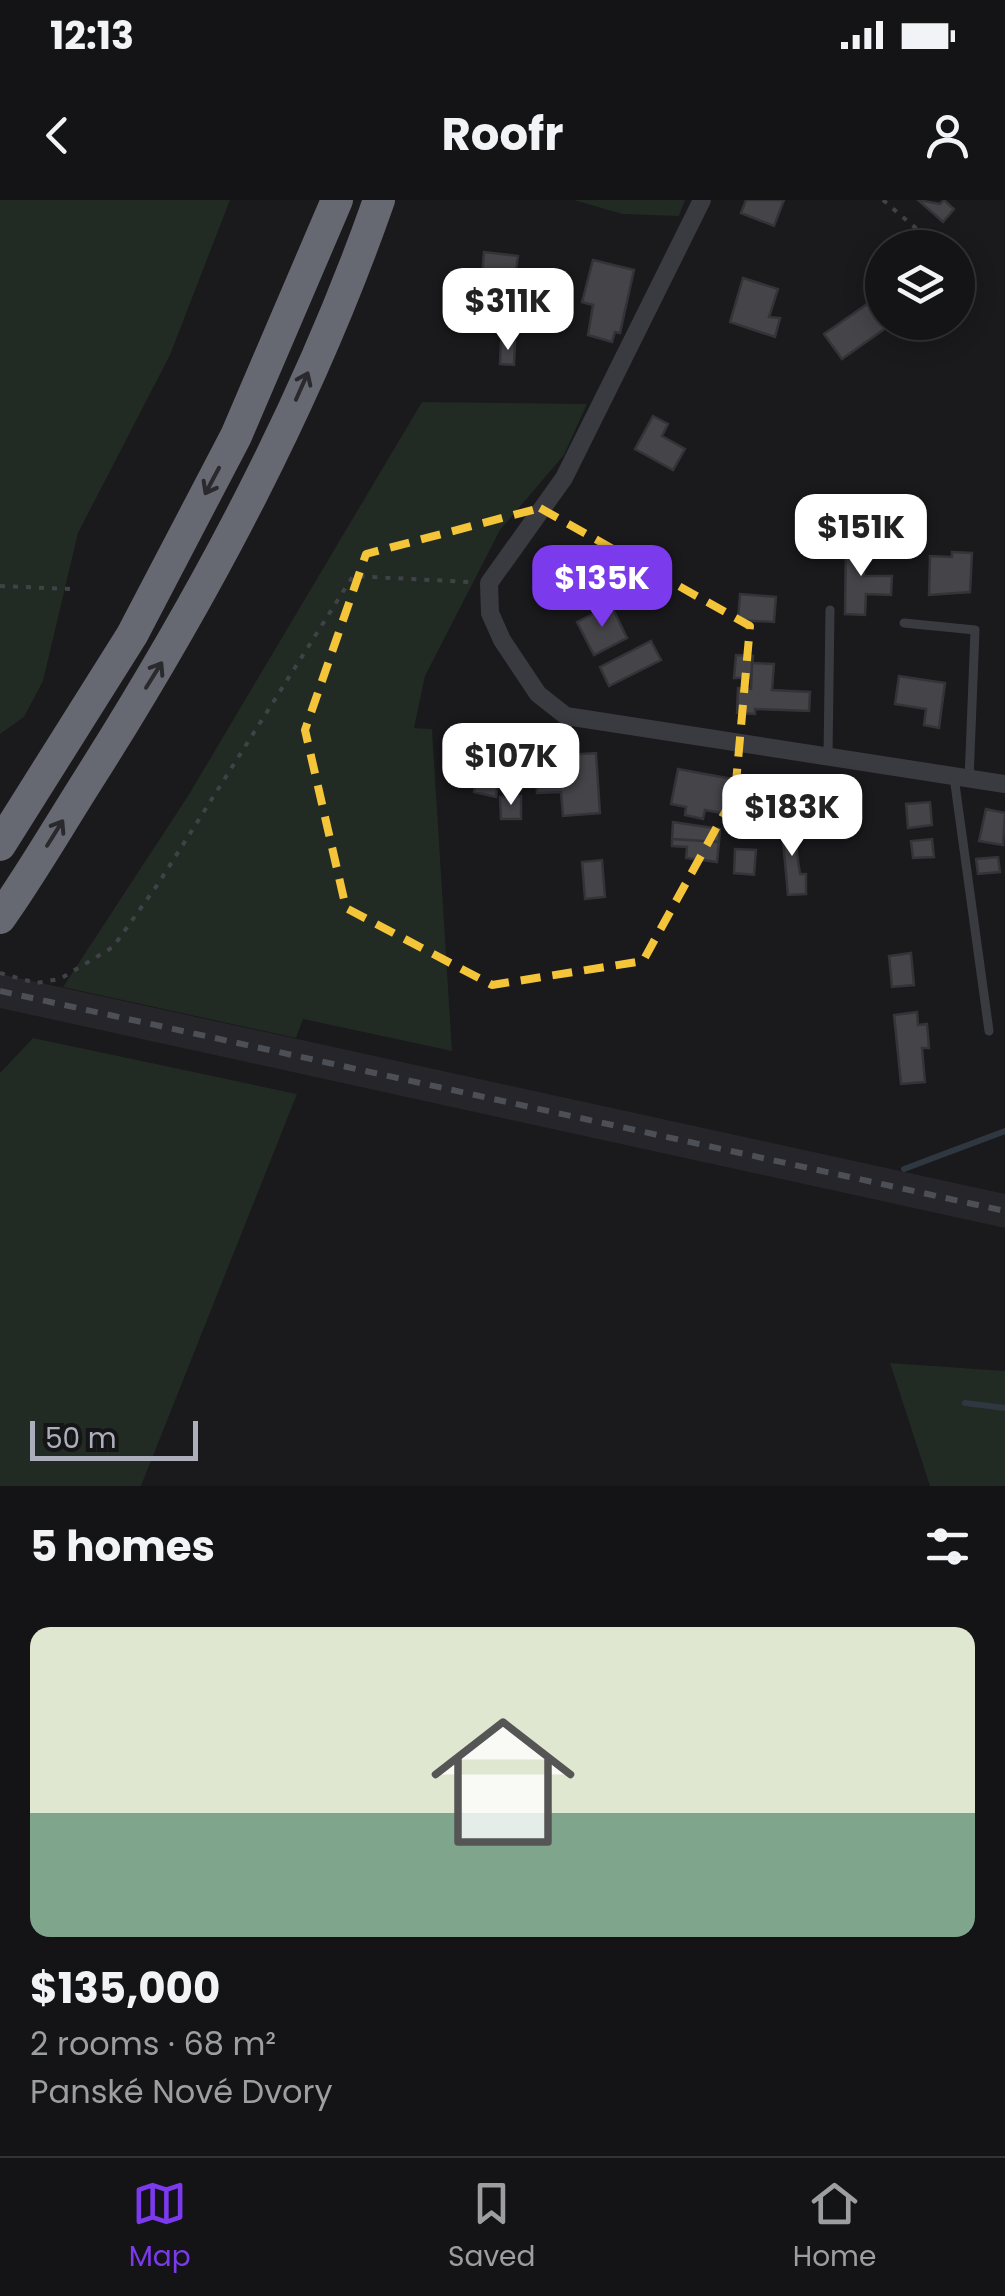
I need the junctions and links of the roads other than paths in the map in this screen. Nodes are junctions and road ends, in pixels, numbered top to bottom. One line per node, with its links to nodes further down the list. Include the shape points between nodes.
1 (336, 200): 9 (highway, one-way to 9, via 227,453 132,635)
2 (379, 200): 10 (highway, one-way to 2, via 172,646 242,514)
3 (702, 200): 6 (street, via 564,478 489,582 490,612 538,694 566,716)
4 (830, 610): 6 (lane)
5 (904, 624): 7 (lane, via 975,630)
6 (828, 758): 7 (street)
7 (961, 778): 8 (street); 11 (lane)
8 (1005, 784)
9 (0, 845)
10 (4, 913)
11 (989, 1030)

